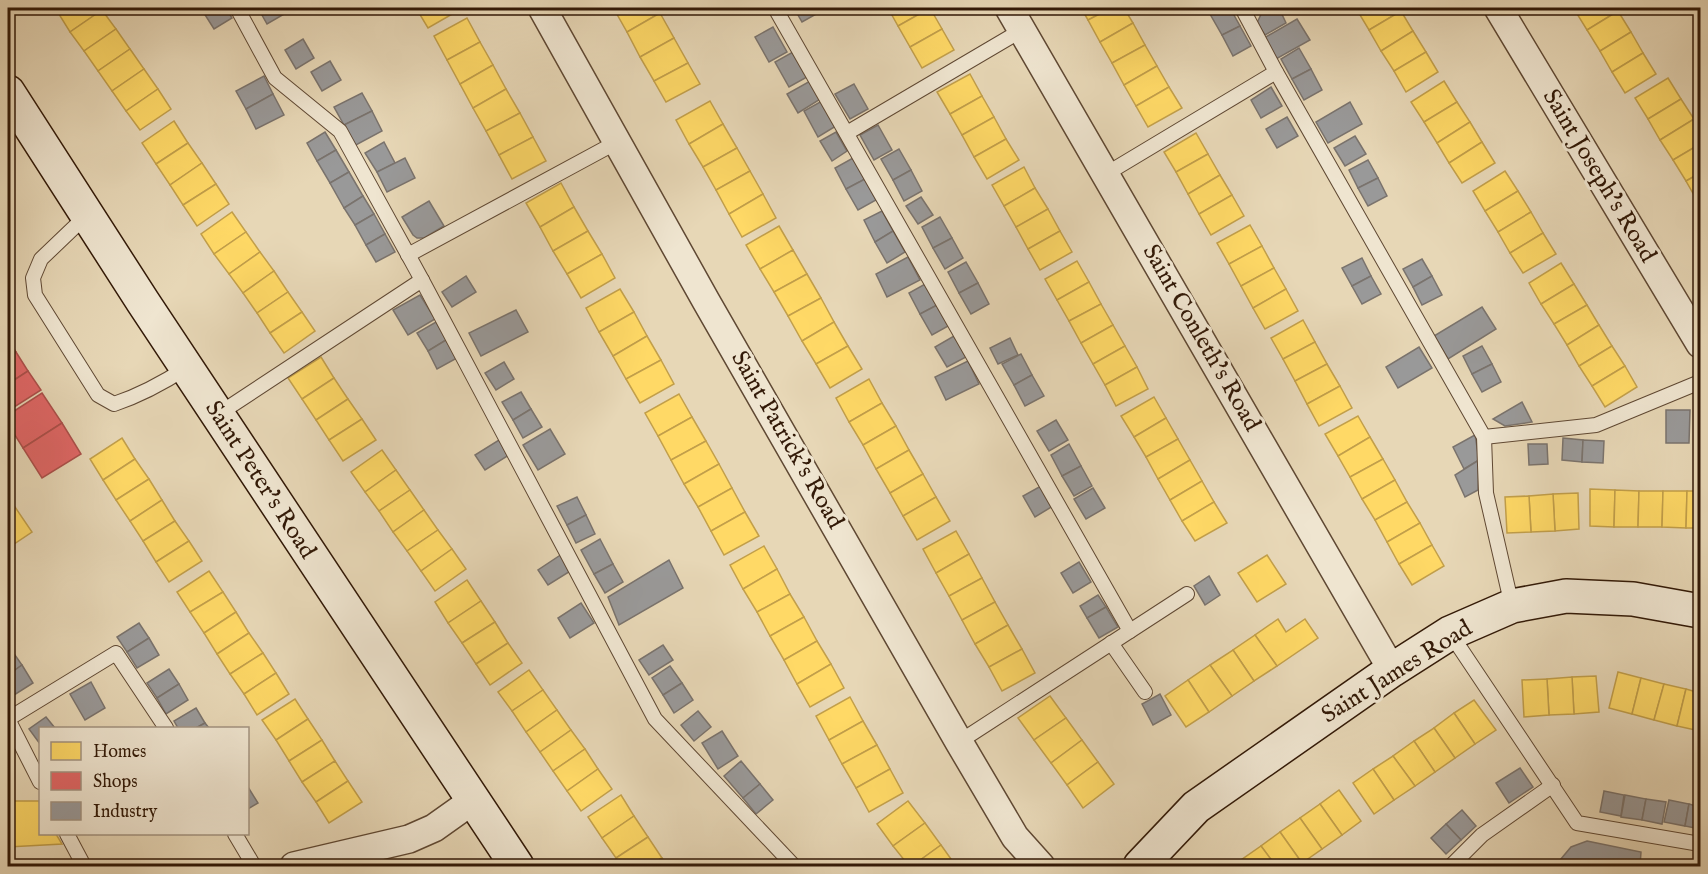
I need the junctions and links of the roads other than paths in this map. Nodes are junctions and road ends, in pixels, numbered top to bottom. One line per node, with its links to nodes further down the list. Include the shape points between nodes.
1 (237, 8): 13 (lane, via 275,78 340,131)
2 (542, 8): 10 (street, Saint Patrick's Road)
3 (775, 8): 9 (lane)
4 (1242, 8): 7 (lane)
5 (1498, 8): 15 (street, Saint Joseph's Road)
6 (1015, 19): 9 (lane); 11 (street, Saint Conleth's Road)
7 (1276, 72): 11 (lane); 19 (lane)
8 (8, 92): 12 (main road, Saint Peter's Road)
9 (847, 133): 23 (lane)
10 (617, 141): 13 (lane); 30 (street, Saint Patrick's Road)
11 (1106, 174): 26 (street, Saint Conleth's Road)
12 (87, 215): 16 (main road, Saint Peter's Road); 16 (lane, via 41,259 33,278 35,295 98,395 114,404 151,390)
13 (408, 255): 14 (lane)
14 (422, 280): 18 (lane); 41 (lane, via 656,719)
15 (1701, 344)
16 (186, 368): 18 (main road, Saint Peter's Road)
17 (1701, 382): 19 (lane, via 1596,425)
18 (217, 415): 33 (main road, Saint Peter's Road)
19 (1484, 437): 21 (lane, via 1485,493)
20 (1187, 594): 23 (lane)
21 (1512, 606): 22 (main road, Saint James Road, via 1566,596 1633,599); 24 (main road, Saint James Road)
22 (1701, 612)
23 (1130, 631): 25 (lane)
24 (1450, 633): 26 (main road, Saint James Road); 32 (lane)
25 (1111, 644): 27 (lane); 30 (lane)
26 (1392, 670): 43 (main road, Saint James Road, via 1196,807)
27 (1145, 692)
28 (8, 719): 29 (lane, via 116,653); 31 (lane)
29 (165, 727)
30 (959, 742): 42 (street, Saint Patrick's Road, via 1015,837)
31 (39, 780)
32 (1553, 786): 36 (lane, via 1577,823); 44 (lane, via 1482,835)
33 (472, 801): 39 (street, via 434,828 409,839); 40 (main road, Saint Peter's Road)
34 (68, 835): 37 (lane)
35 (236, 835): 38 (lane)
36 (1701, 844)
37 (84, 867)
38 (254, 867)
39 (294, 867)
40 (517, 867)
41 (795, 867)
42 (1041, 867)
43 (1140, 867)
44 (1451, 867)

